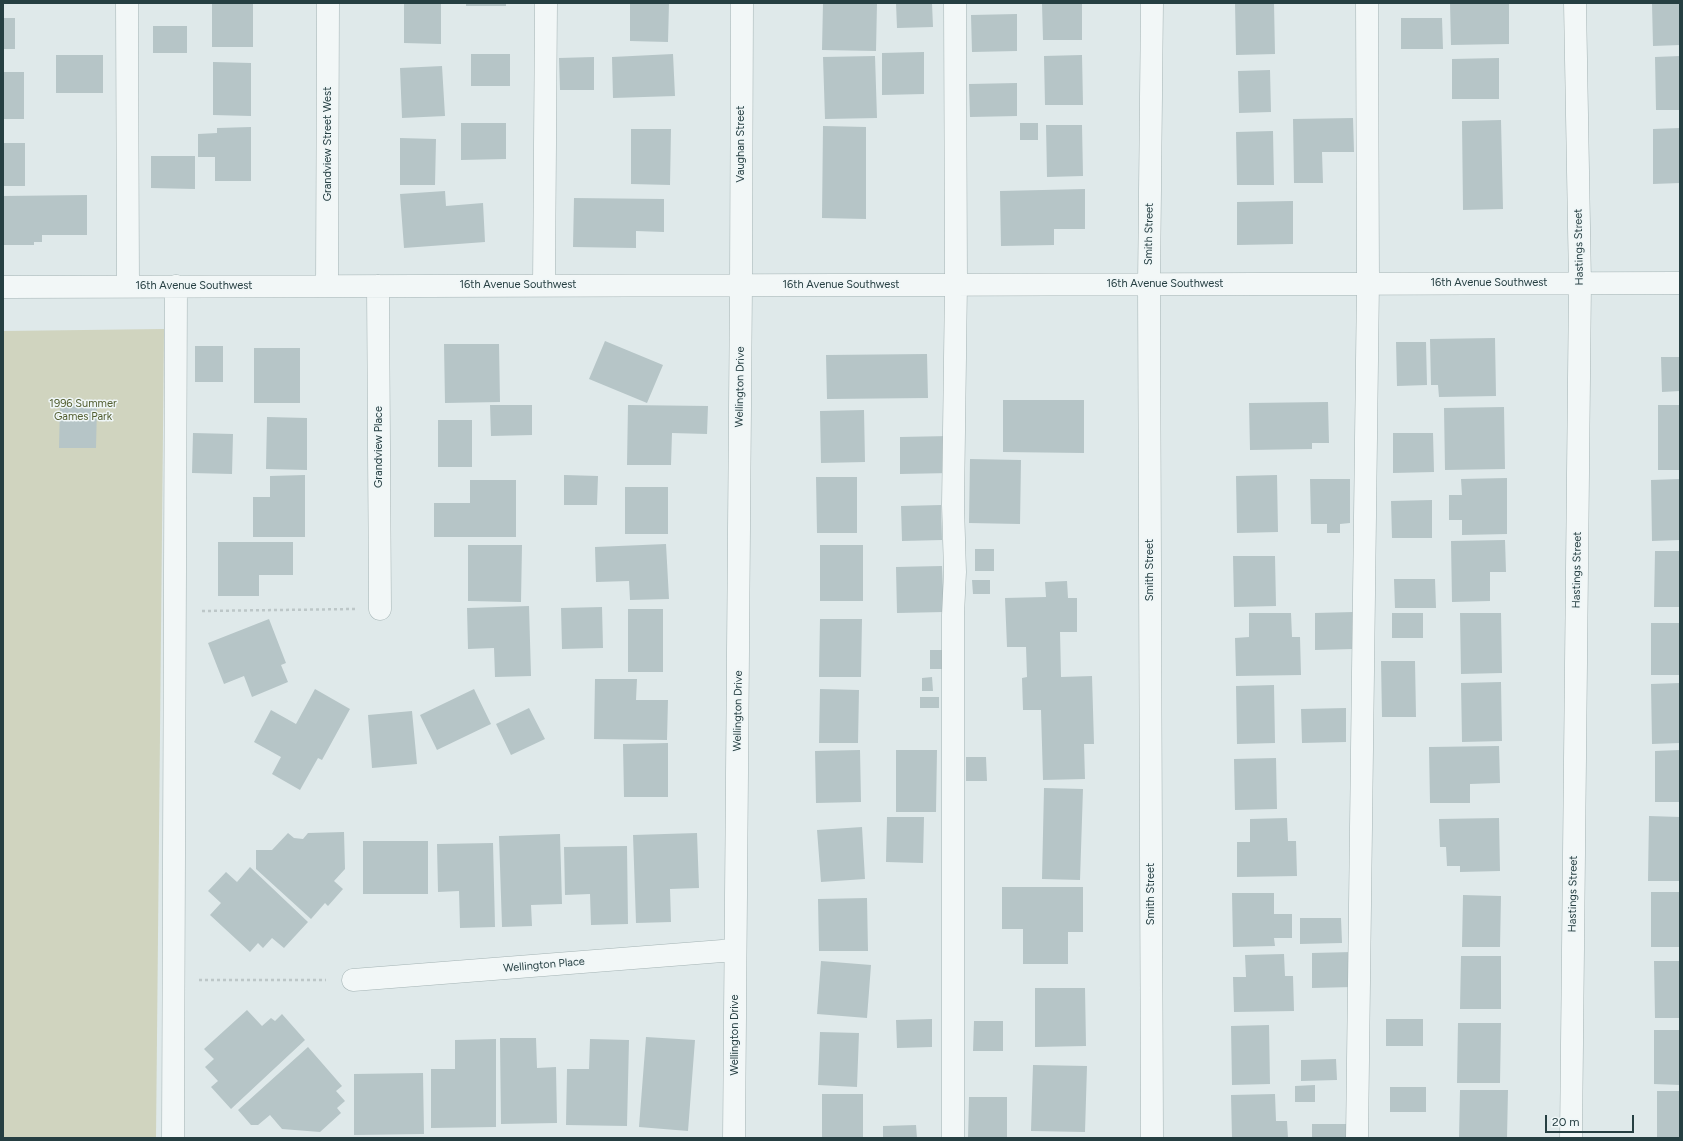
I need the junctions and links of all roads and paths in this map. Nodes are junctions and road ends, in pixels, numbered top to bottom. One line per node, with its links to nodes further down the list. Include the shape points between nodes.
1 (127, 3): 16 (street)
2 (328, 3): 18 (street, Grandview Street West)
3 (546, 3): 14 (street)
4 (742, 3): 15 (street, Vaughan Street)
5 (955, 3): 12 (street)
6 (1152, 3): 13 (street, Smith Street)
7 (1367, 3): 9 (street)
8 (1575, 3): 10 (street, Hastings Street)
9 (1368, 283): 10 (street, 16th Avenue Southwest); 13 (street, 16th Avenue Southwest); 30 (street)
10 (1580, 283): 11 (street, 16th Avenue Southwest); 31 (street, Hastings Street)
11 (1680, 283)
12 (956, 284): 13 (street, 16th Avenue Southwest); 15 (street, 16th Avenue Southwest); 28 (street, via 953,505)
13 (1149, 284): 29 (street, Smith Street)
14 (544, 285): 15 (street, 16th Avenue Southwest); 19 (street, 16th Avenue Southwest)
15 (741, 285): 23 (street, Wellington Drive)
16 (128, 286): 17 (street, 16th Avenue Southwest); 20 (street, 16th Avenue Southwest)
17 (176, 286): 18 (street, 16th Avenue Southwest); 22 (street)
18 (327, 286): 19 (street, 16th Avenue Southwest)
19 (378, 286): 21 (street, Grandview Place)
20 (3, 287)
21 (380, 609): 22 (path)
22 (175, 611): 24 (street)
23 (735, 950): 25 (street, Wellington Place); 27 (street, Wellington Drive)
24 (173, 979): 25 (path); 26 (street)
25 (353, 980)
26 (173, 1138)
27 (734, 1138)
28 (953, 1138)
29 (1152, 1138)
30 (1357, 1138)
31 (1570, 1138)

